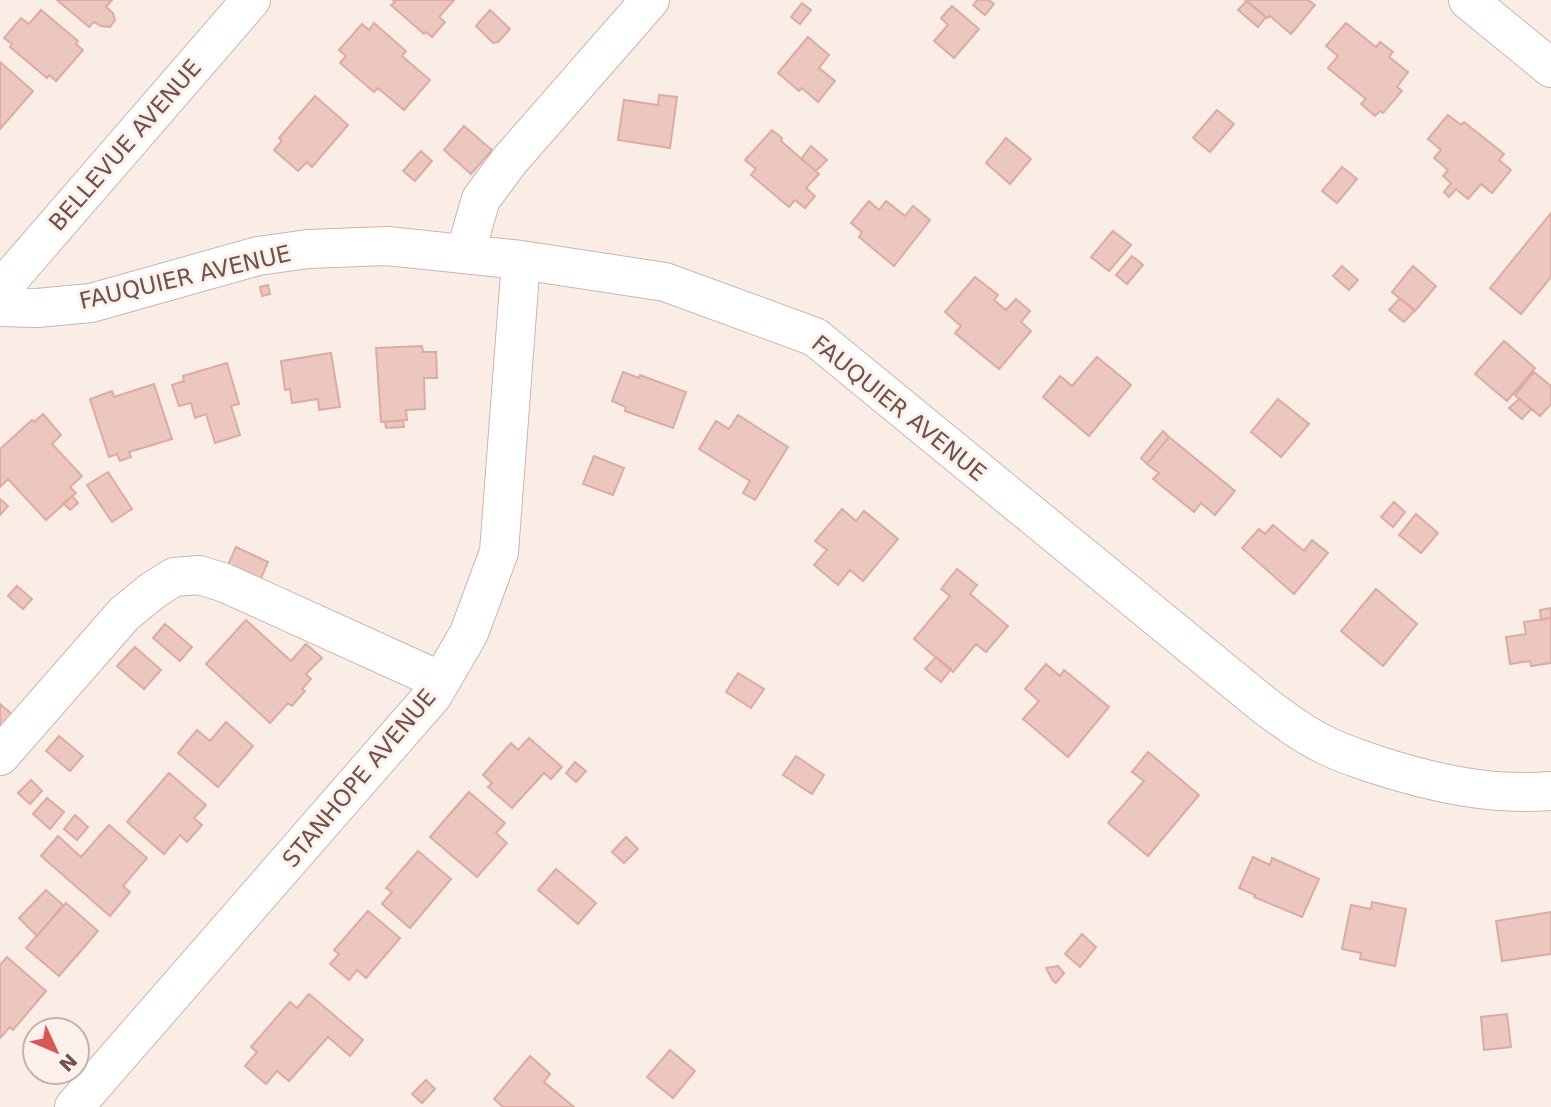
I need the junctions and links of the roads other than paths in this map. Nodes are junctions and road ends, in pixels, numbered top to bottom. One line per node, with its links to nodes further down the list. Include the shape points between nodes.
1 (650, 0): 5 (street, via 481,199)
2 (1468, 0): 4 (street)
3 (237, 5): 7 (street, BELLEVUE AVENUE)
4 (1551, 68)
5 (465, 254): 6 (street, FAUQUIER AVENUE); 8 (street, FAUQUIER AVENUE, via 387,246 308,249 258,256 91,303)
6 (521, 260): 9 (street, STANHOPE AVENUE, via 499,552 469,633); 11 (street, FAUQUIER AVENUE, via 665,282 815,337 1305,734 1353,757 1439,783 1508,792)
7 (0, 290)
8 (0, 307)
9 (441, 681): 10 (street, via 225,583 199,575 174,577 124,614); 12 (street, STANHOPE AVENUE)
10 (0, 756)
11 (1551, 791)
12 (75, 1107)

